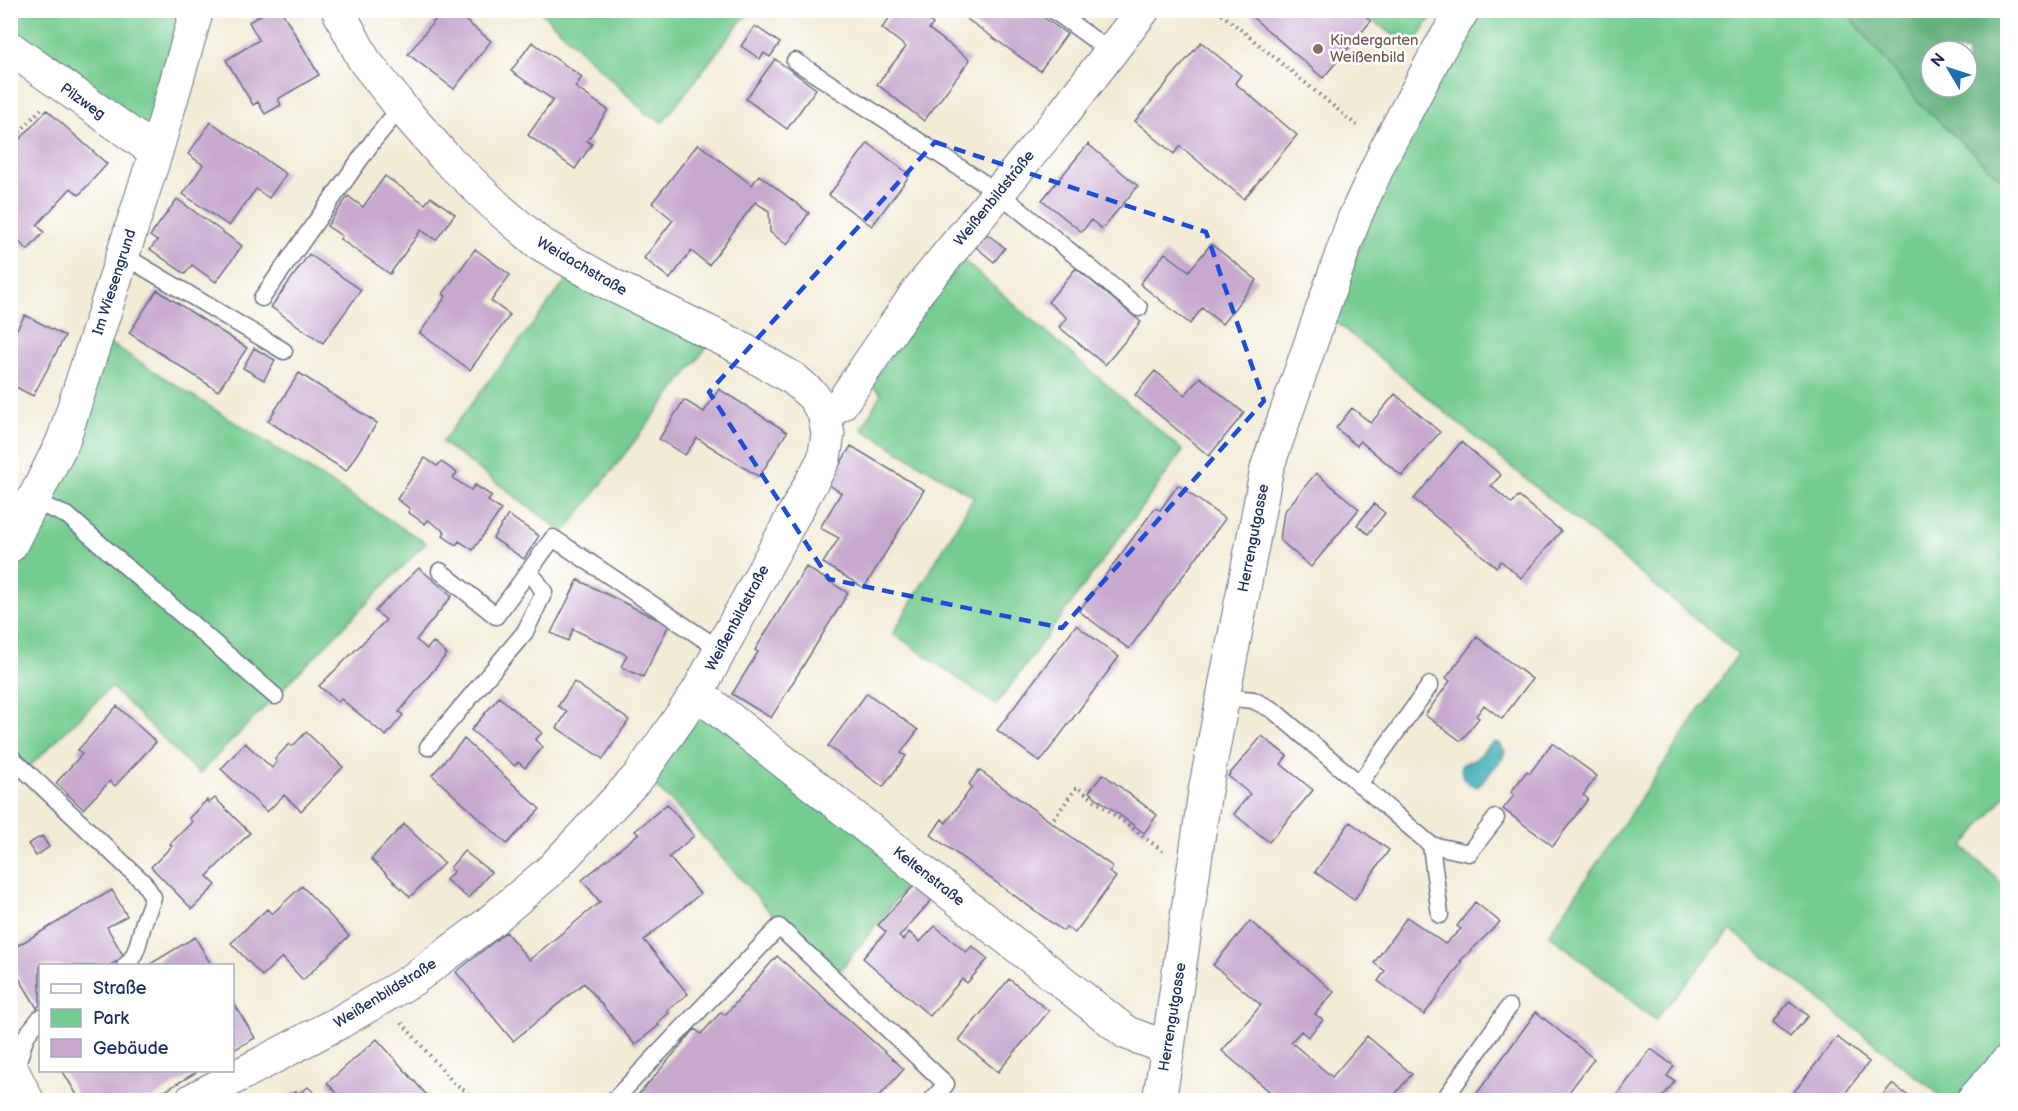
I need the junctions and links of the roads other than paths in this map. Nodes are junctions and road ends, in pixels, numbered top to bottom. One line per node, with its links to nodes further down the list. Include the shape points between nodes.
1 (197, 10): 10 (street, Im Wiesengrund)
2 (338, 10): 9 (street, Weidachstraße, via 364,60)
3 (1053, 10): 7 (lane)
4 (1143, 10): 7 (street, Weißenbildstraße)
5 (1463, 10): 24 (street, Herrengutgasse, via 1386,149 1354,219 1267,468)
6 (10, 48): 10 (street, Pilzweg)
7 (1111, 52): 11 (street, Weißenbildstraße)
8 (795, 61): 11 (lane)
9 (401, 107): 13 (lane); 16 (street, Weidachstraße, via 443,155 539,243 794,379)
10 (156, 152): 12 (street, Im Wiesengrund)
11 (999, 193): 14 (lane); 16 (street, Weißenbildstraße, via 918,291 841,404)
12 (123, 255): 15 (lane); 17 (street, Im Wiesengrund, via 63,441)
13 (262, 298)
14 (1139, 308)
15 (284, 351)
16 (824, 413): 20 (street, Weißenbildstraße, via 828,434 824,459)
17 (19, 523): 23 (lane, via 68,516)
18 (440, 571): 19 (lane, via 496,616)
19 (528, 573): 20 (lane, via 553,538); 25 (lane, via 544,592 525,632)
20 (719, 650): 22 (street, Weißenbildstraße)
21 (1430, 685): 27 (lane)
22 (697, 693): 34 (street, Keltenstraße, via 1127,1033); 38 (street, Weißenbildstraße, via 639,776 550,870 476,933 412,980)
23 (275, 696)
24 (1223, 697): 27 (lane, via 1253,700 1273,710); 34 (street, Herrengutgasse, via 1205,791)
25 (428, 747)
26 (10, 756): 31 (lane, via 144,883 153,897 138,946)
27 (1359, 784): 29 (lane)
28 (1496, 818): 29 (lane, via 1469,853)
29 (1431, 845): 30 (lane)
30 (1440, 915)
31 (127, 964)
32 (1509, 1007): 42 (lane)
33 (39, 1019): 36 (lane, via 26,1036 18,1061)
34 (1168, 1048): 41 (street, Herrengutgasse)
35 (2007, 1061): 43 (street)
36 (11, 1066): 37 (street)
37 (27, 1101)
38 (192, 1101)
39 (614, 1101): 40 (lane, via 779,927 946,1084)
40 (932, 1101)
41 (1159, 1101)
42 (1444, 1101)
43 (1973, 1101)

